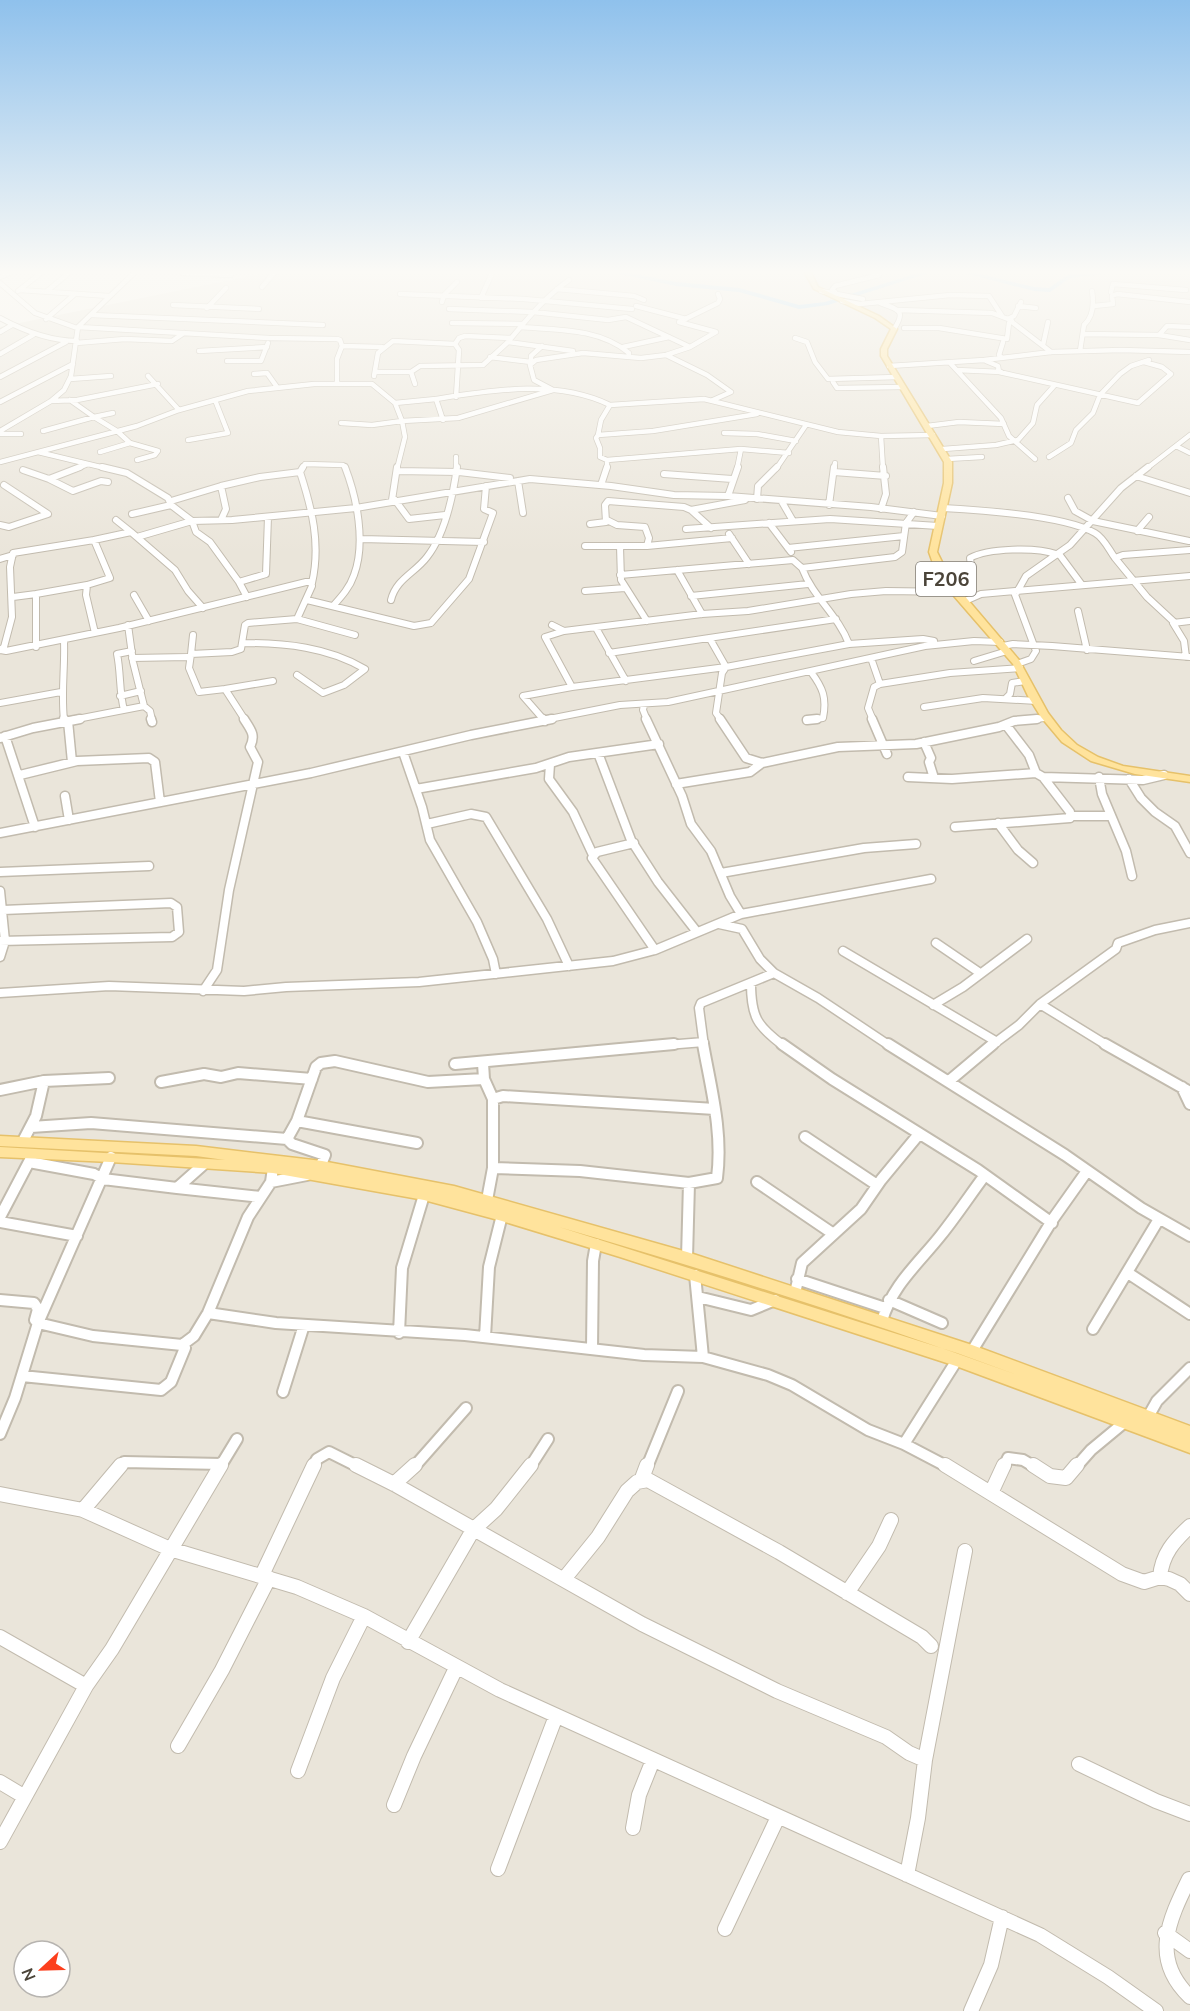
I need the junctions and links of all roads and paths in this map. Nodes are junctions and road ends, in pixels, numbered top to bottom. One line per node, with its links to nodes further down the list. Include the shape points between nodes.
1 (456, 366): 36 (street)
2 (19, 367): 23 (street)
3 (68, 367): 42 (street)
4 (72, 367): 25 (street)
5 (335, 367): 27 (street)
6 (375, 367): 17 (street)
7 (419, 367): 18 (street)
8 (532, 367): 34 (street, via 534,380)
9 (690, 367): 40 (street, via 731,392)
10 (819, 367): 24 (street, via 829,379)
11 (890, 367): 24 (main road, F206)
12 (954, 367): 16 (street)
13 (997, 367): 19 (street)
14 (1130, 367): 35 (street)
15 (1161, 367): 35 (street, via 1171,374 1141,402)
16 (957, 370): 19 (street); 52 (street)
17 (375, 372): 18 (street); 29 (street)
18 (411, 372): 30 (street)
19 (1001, 372): 31 (street)
20 (254, 374): 32 (street, via 267,373)
21 (111, 376): 25 (street)
22 (148, 376): 28 (street)
23 (0, 377)
24 (897, 377): 33 (main road, F206)
25 (70, 379): 41 (street)
26 (833, 382): 33 (street, via 837,388)
27 (338, 383): 29 (street); 32 (street)
28 (158, 384): 38 (street); 45 (street)
29 (372, 384): 43 (street)
30 (415, 384)
31 (1054, 386): 35 (street); 65 (street, via 1037,405 1033,423)
32 (278, 387): 39 (street)
33 (903, 387): 54 (main road, F206)
34 (553, 390): 36 (street); 44 (street, via 593,395); 49 (street)
35 (1100, 394): 77 (street, via 1093,413 1076,430 1071,443)
36 (456, 396): 37 (street)
37 (436, 399): 43 (street); 49 (street)
38 (70, 400): 41 (street); 48 (street)
39 (215, 400): 45 (street); 64 (street, via 228,433)
40 (711, 400): 44 (street); 47 (street)
41 (51, 401): 57 (street)
42 (0, 402)
43 (395, 403): 50 (street)
44 (610, 405): 60 (street)
45 (179, 410): 55 (street)
46 (113, 412): 48 (street)
47 (765, 414): 53 (street); 60 (street)
48 (94, 417): 55 (street); 56 (street)
49 (443, 420): 50 (street)
50 (402, 421): 51 (street, via 372,425); 86 (street, via 405,437)
51 (341, 423)
52 (1004, 424): 54 (street, via 959,422); 65 (street, via 1006,433)
53 (806, 425): 62 (street); 66 (street)
54 (927, 426): 61 (main road, F206)
55 (117, 430): 67 (street); 71 (street)
56 (43, 431)
57 (0, 433): 59 (street)
58 (724, 433): 66 (street)
59 (21, 434)
60 (598, 435): 81 (street, via 600,457)
61 (933, 435): 62 (street); 70 (main road, F206)
62 (881, 436): 91 (street)
63 (1189, 438): 68 (street)
64 (188, 440)
65 (1015, 440): 70 (street); 79 (street)
66 (796, 441): 73 (street)
67 (130, 443): 72 (street); 80 (street, via 158,451)
68 (1176, 446): 74 (street); 92 (street)
69 (741, 449): 73 (street); 81 (street); 94 (street, via 739,468)
70 (943, 449): 78 (main road, F206)
71 (36, 451): 82 (street); 84 (street)
72 (100, 452)
73 (789, 453): 107 (street, via 758,486)
74 (1190, 453)
75 (456, 457): 88 (street)
76 (982, 457): 78 (street)
77 (1049, 457)
78 (947, 459): 117 (main road, F206, via 949,473)
79 (1035, 459)
80 (137, 460)
81 (607, 460): 98 (street)
82 (0, 462)
83 (835, 463): 89 (street)
84 (88, 464): 93 (street); 111 (street, via 127,473)
85 (23, 470): 93 (street)
86 (397, 471): 88 (street); 108 (street)
87 (300, 472): 99 (street); 113 (street, via 305,464 343,465); 118 (street)
88 (455, 472): 95 (street); 102 (street)
89 (834, 472): 91 (street); 112 (street)
90 (664, 474): 94 (street)
91 (886, 476): 114 (street, via 886,500)
92 (1136, 476): 103 (street); 129 (street)
93 (49, 478): 96 (street, via 73,491)
94 (732, 479): 105 (street)
95 (518, 480): 98 (street); 100 (street); 119 (street)
96 (108, 482)
97 (4, 485): 133 (street, via 48,514 9,527)
98 (601, 485): 101 (street)
99 (221, 486): 111 (street); 125 (street, via 226,509)
100 (486, 486): 102 (street); 147 (street, via 484,509 494,513)
101 (611, 486): 104 (street); 109 (street)
102 (454, 490): 108 (street); 121 (street)
103 (1190, 493)
104 (687, 496): 105 (street); 115 (street)
105 (728, 496): 107 (street)
106 (1068, 498): 129 (street, via 1075,511)
107 (753, 499): 110 (street); 115 (street)
108 (394, 500): 113 (street); 121 (street, via 409,519)
109 (607, 501): 115 (street); 126 (street)
110 (782, 502): 112 (street); 128 (street)
111 (171, 503): 120 (street); 127 (street)
112 (829, 505): 114 (street)
113 (356, 508): 118 (street); 144 (street)
114 (881, 508): 116 (street)
115 (693, 509): 136 (street)
116 (914, 512): 117 (street); 131 (street)
117 (942, 512): 135 (main road, F206); 138 (street, via 1048,521)
118 (313, 513): 122 (street); 167 (street, via 318,556)
119 (523, 513)
120 (132, 514)
121 (445, 515): 146 (street)
122 (268, 517): 125 (street); 166 (street, via 266,574)
123 (1149, 517): 139 (street)
124 (116, 520): 140 (street)
125 (221, 520): 127 (street)
126 (607, 520): 132 (street); 151 (street, via 617,525 645,527)
127 (192, 521): 142 (street); 166 (street, via 199,537 210,542)
128 (793, 521): 130 (street); 131 (street)
129 (1093, 521): 138 (street); 139 (street)
130 (769, 523): 134 (street); 152 (street)
131 (906, 523): 135 (street); 141 (street)
132 (590, 524)
133 (0, 525)
134 (725, 526): 136 (street); 143 (street)
135 (938, 526): 165 (main road, F206, via 933,552)
136 (711, 528): 137 (street)
137 (686, 529)
138 (1082, 529): 154 (street); 156 (street, via 1098,534)
139 (1137, 531): 148 (street)
140 (131, 532): 142 (street); 145 (street)
141 (904, 536): 152 (street); 160 (street, via 903,552 898,556)
142 (137, 537): 187 (street, via 175,570)
143 (732, 538): 151 (street); 159 (street)
144 (361, 539): 146 (street); 186 (street, via 351,585)
145 (94, 540): 155 (street, via 22,550); 169 (street, via 110,578)
146 (437, 541): 147 (street); 183 (street, via 428,556 402,579)
147 (484, 542): 186 (street, via 469,579 431,623 414,626)
148 (1189, 542)
149 (585, 546): 150 (street)
150 (620, 546): 151 (street); 162 (street)
151 (647, 546)
152 (788, 548): 158 (street)
153 (1190, 550): 156 (street)
154 (1058, 554): 165 (street, via 1040,550 979,553 970,558 972,574); 170 (street); 176 (street, via 1026,576)
155 (13, 555): 157 (street); 171 (street)
156 (1115, 558): 164 (street)
157 (0, 559)
158 (794, 560): 159 (street); 160 (street)
159 (749, 564): 161 (street)
160 (802, 568): 168 (street)
161 (677, 570): 162 (street); 179 (street)
162 (620, 575): 172 (street)
163 (1190, 576): 164 (street)
164 (1134, 580): 170 (street); 195 (street)
165 (948, 581): 175 (main road, F206)
166 (239, 582): 181 (street)
167 (312, 583): 181 (street); 182 (street)
168 (808, 584): 179 (street); 184 (street)
169 (87, 585): 177 (street); 201 (street)
170 (1082, 585): 176 (street)
171 (11, 587): 173 (street); 180 (street)
172 (625, 588): 174 (street); 193 (street)
173 (0, 589)
174 (585, 591)
175 (957, 592): 184 (street, via 886,591); 185 (main road, F206)
176 (1015, 592): 185 (street, via 981,594); 211 (street)
177 (36, 594): 180 (street); 213 (street)
178 (134, 595): 192 (street)
179 (691, 596): 189 (street)
180 (13, 597): 200 (street, via 12,617)
181 (247, 597): 187 (street)
182 (307, 600): 186 (street); 190 (street)
183 (391, 600)
184 (820, 601): 189 (street); 191 (street)
185 (964, 601): 212 (main road, F206)
186 (333, 606)
187 (203, 608): 192 (street)
188 (1078, 611): 214 (street)
189 (702, 614): 193 (street)
190 (297, 619): 203 (street); 208 (street, via 245,625)
191 (836, 619): 204 (street); 210 (street)
192 (149, 621): 196 (street)
193 (647, 621): 198 (street)
194 (1190, 621): 195 (street)
195 (1174, 622): 218 (street)
196 (128, 626): 201 (street); 216 (street)
197 (552, 626): 199 (street)
198 (596, 628): 199 (street); 215 (street)
199 (564, 631): 229 (street, via 545,637)
200 (4, 632): 213 (street, via 4,647 0,650)
201 (95, 633): 205 (street)
202 (193, 635): 217 (street)
203 (355, 635)
204 (710, 639): 215 (street); 221 (street)
205 (64, 641): 213 (street); 233 (street)
206 (934, 641): 207 (street, via 942,638); 209 (street); 210 (street)
207 (962, 642): 209 (street); 212 (street)
208 (243, 643): 217 (street, via 236,651); 224 (street, via 278,643 320,651 365,669 344,685 322,693)
209 (950, 643): 219 (street)
210 (849, 644): 221 (street)
211 (1035, 645): 212 (street); 214 (street); 220 (street, via 1034,656)
212 (1003, 646): 220 (main road, F206); 222 (street, via 974,661)
213 (36, 647)
214 (1087, 650): 218 (street)
215 (609, 653): 226 (street)
216 (132, 654): 217 (street); 232 (street); 234 (street, via 117,654)
217 (189, 655): 230 (street, via 188,667 199,692)
218 (1188, 657)
219 (871, 658): 223 (street); 228 (street)
220 (1018, 666): 222 (street); 227 (main road, F206)
221 (726, 668): 226 (street); 231 (street)
222 (983, 669): 228 (street)
223 (811, 672): 231 (street); 243 (street, via 827,698 827,706 823,718)
224 (297, 675)
225 (273, 681): 230 (street)
226 (626, 681): 229 (street)
227 (1025, 681): 235 (street, via 1012,683); 236 (main road, F206)
228 (880, 684): 251 (street, via 874,687 868,708)
229 (572, 687): 245 (street, via 523,696)
230 (225, 689): 266 (street, via 253,733 250,747 258,762)
231 (720, 689): 238 (street); 256 (street, via 718,719 746,758)
232 (141, 691): 234 (street); 239 (street)
233 (61, 692): 237 (street); 244 (street)
234 (120, 696): 241 (street)
235 (1006, 698): 236 (street); 240 (street)
236 (1036, 701): 242 (main road, F206)
237 (0, 703)
238 (644, 705): 245 (street, via 628,703); 250 (street)
239 (144, 706): 241 (street); 246 (street, via 150,711)
240 (924, 707)
241 (124, 710): 244 (street)
242 (1045, 718): 247 (street); 260 (main road, F206, via 1070,743 1093,758)
243 (807, 720)
244 (66, 721): 248 (street); 255 (street)
245 (545, 721): 252 (street)
246 (152, 722)
247 (1006, 725): 249 (street); 259 (street)
248 (3, 737): 258 (street)
249 (924, 742): 251 (street); 263 (street)
250 (658, 745): 253 (street); 267 (street)
251 (882, 745): 254 (street); 256 (street, via 838,747)
252 (403, 752): 266 (street); 268 (street)
253 (598, 753): 257 (street); 279 (street)
254 (887, 754)
255 (72, 762): 258 (street); 270 (street, via 152,759)
256 (762, 763): 267 (street, via 750,772)
257 (550, 764): 268 (street); 282 (street, via 549,779 573,812)
258 (20, 775): 276 (street)
259 (1040, 775): 262 (street); 263 (street); 271 (street)
260 (1164, 775): 264 (street); 265 (main road, F206)
261 (908, 777): 263 (street)
262 (1099, 777): 264 (street); 272 (street)
263 (934, 778)
264 (1129, 779): 281 (street, via 1141,798 1175,826)
265 (1187, 780)
266 (255, 782): 270 (street); 307 (street, via 229,890 217,970)
267 (676, 784): 286 (street, via 691,824 706,842)
268 (416, 789): 275 (street)
269 (65, 796): 273 (street)
270 (160, 802): 273 (street)
271 (1071, 816): 272 (street); 274 (street, via 1063,820)
272 (1108, 816): 287 (street, via 1127,850)
273 (69, 819): 276 (street)
274 (998, 823): 277 (street); 283 (street)
275 (427, 824): 302 (street, via 471,814 486,817 547,919); 305 (street, via 430,840 477,922)
276 (35, 827): 278 (street)
277 (955, 827)
278 (0, 833)
279 (634, 843): 282 (street); 295 (street)
280 (916, 844): 286 (street, via 864,848)
281 (1190, 852)
282 (593, 855): 299 (street, via 606,882)
283 (1032, 862)
284 (148, 866): 285 (street)
285 (0, 872)
286 (721, 873): 292 (street)
287 (1132, 876)
288 (931, 879): 292 (street)
289 (0, 891): 290 (street)
290 (0, 896): 291 (street)
291 (3, 910): 297 (street); 297 (street, via 171,903 177,907 180,932 172,937)
292 (741, 914): 294 (street)
293 (1190, 923): 309 (street, via 1118,943 1116,949)
294 (716, 924): 295 (street); 303 (street, via 742,929 760,959)
295 (697, 932): 299 (street)
296 (1027, 939): 304 (street)
297 (2, 941): 301 (street)
298 (936, 943): 304 (street)
299 (655, 950): 302 (street, via 613,961)
300 (843, 951): 310 (street)
301 (0, 957)
302 (569, 966): 305 (street)
303 (774, 973): 306 (street); 319 (street)
304 (980, 973): 310 (street)
305 (496, 974): 307 (street, via 419,982)
306 (751, 983): 311 (street, via 701,1002); 328 (street, via 751,1004 762,1030)
307 (203, 991): 308 (street, via 109,986)
308 (0, 993)
309 (1040, 1004): 312 (street); 322 (street)
310 (933, 1005): 312 (street)
311 (704, 1042): 313 (street, via 552,1053); 325 (street)
312 (997, 1042): 319 (street)
313 (483, 1063): 314 (street); 316 (street)
314 (455, 1064)
315 (109, 1078): 318 (street)
316 (484, 1078): 317 (street, via 428,1082 335,1061 321,1063); 323 (street)
317 (312, 1079): 320 (street, via 238,1073); 326 (street)
318 (44, 1081): 321 (street); 327 (street)
319 (948, 1081): 340 (street)
320 (161, 1082)
321 (0, 1090)
322 (1186, 1090): 324 (street)
323 (493, 1099): 325 (street, via 506,1096); 338 (street)
324 (1190, 1104)
325 (715, 1109): 345 (street, via 717,1178)
326 (297, 1121): 330 (street); 333 (street)
327 (31, 1127): 330 (street, via 91,1123); 332 (street)
328 (919, 1134): 342 (street); 346 (street)
329 (805, 1137): 346 (street)
330 (287, 1139): 339 (street, via 322,1153 325,1157)
331 (0, 1141): 332 (main road)
332 (23, 1141): 339 (main road, via 196,1151)
333 (417, 1143)
334 (0, 1152): 335 (main road)
335 (32, 1157): 336 (main road); 343 (street); 352 (street)
336 (111, 1157): 337 (main road); 343 (street)
337 (204, 1164): 341 (main road); 347 (street)
338 (493, 1168): 345 (street, via 637,1175); 350 (street)
339 (318, 1170): 341 (main road); 348 (main road); 350 (main road, via 454,1191)
340 (1088, 1171): 353 (street); 355 (street)
341 (272, 1175): 349 (street)
342 (985, 1175): 355 (street); 367 (street, via 898,1284)
343 (103, 1179): 347 (street); 357 (street)
344 (757, 1182): 356 (street)
345 (689, 1183): 360 (street)
346 (877, 1185): 356 (street, via 861,1209)
347 (177, 1188): 349 (street)
348 (424, 1196): 351 (main road); 374 (street, via 402,1268)
349 (261, 1197): 368 (street, via 230,1256)
350 (487, 1200): 360 (main road)
351 (502, 1215): 359 (main road); 375 (street, via 489,1267)
352 (0, 1217)
353 (1159, 1219): 358 (street); 361 (street)
354 (0, 1222): 357 (street)
355 (1052, 1223): 378 (street)
356 (832, 1233): 363 (street, via 802,1263)
357 (76, 1236): 370 (street)
358 (1190, 1236)
359 (596, 1244): 362 (main road); 377 (street)
360 (687, 1258): 363 (main road)
361 (1128, 1273): 369 (street); 373 (street)
362 (695, 1275): 364 (street); 366 (main road)
363 (796, 1286): 367 (main road)
364 (698, 1297): 366 (street, via 751,1310); 379 (street)
365 (0, 1300): 370 (street, via 34,1303)
366 (775, 1300): 380 (main road)
367 (886, 1310): 371 (street); 378 (main road)
368 (208, 1313): 372 (street); 376 (street, via 194,1336)
369 (1190, 1314)
370 (38, 1323): 376 (street, via 93,1336); 382 (street)
371 (942, 1323)
372 (304, 1325): 374 (street); 384 (street)
373 (1093, 1329)
374 (399, 1333): 375 (street)
375 (484, 1337): 377 (street)
376 (182, 1345): 382 (street, via 185,1348 171,1382 160,1390)
377 (592, 1349): 379 (street)
378 (972, 1351): 386 (main road)
379 (703, 1357): 392 (street, via 792,1385 868,1431)
380 (957, 1359): 387 (main road); 392 (street)
381 (1190, 1368): 386 (street, via 1157,1401)
382 (21, 1376): 389 (street)
383 (678, 1391): 395 (street)
384 (283, 1392)
385 (466, 1408): 396 (street)
386 (1148, 1417): 388 (main road)
387 (1126, 1421): 393 (main road); 397 (street, via 1091,1450 1066,1478 1055,1479 1021,1459 1008,1458)
388 (1190, 1433)
389 (0, 1434)
390 (237, 1439): 394 (street)
391 (548, 1439): 402 (street, via 524,1477)
392 (904, 1444): 397 (street)
393 (1190, 1446)
394 (222, 1464): 399 (street, via 124,1462); 403 (street)
395 (641, 1481): 407 (street, via 627,1491 598,1537); 408 (street, via 648,1480)
396 (394, 1485): 402 (street); 405 (street, via 329,1452 321,1455)
397 (991, 1493): 406 (street, via 1135,1581)
398 (0, 1494): 399 (street)
399 (83, 1510): 403 (street)
400 (891, 1520): 408 (street, via 879,1546)
401 (1190, 1526): 406 (street, via 1170,1545 1162,1559)
402 (473, 1530): 407 (street); 412 (street)
403 (170, 1549): 405 (street); 415 (street)
404 (965, 1551): 419 (street)
405 (265, 1577): 410 (street); 417 (street, via 222,1671)
406 (1160, 1577): 409 (street, via 1180,1584)
407 (564, 1579): 419 (street, via 604,1604 748,1678 886,1737)
408 (847, 1593): 413 (street)
409 (1190, 1594)
410 (364, 1616): 412 (street); 421 (street, via 333,1678)
411 (0, 1637): 415 (street)
412 (408, 1642): 414 (street)
413 (931, 1646)
414 (456, 1668): 416 (street); 424 (street)
415 (86, 1686): 423 (street)
416 (556, 1716): 418 (street); 429 (street)
417 (178, 1746)
418 (653, 1760): 426 (street); 427 (street, via 639,1795)
419 (925, 1760): 430 (street)
420 (1079, 1764): 425 (street)
421 (298, 1772)
422 (0, 1782): 423 (street)
423 (25, 1797): 428 (street)
424 (394, 1805)
425 (1190, 1814)
426 (778, 1817): 430 (street); 433 (street)
427 (633, 1828)
428 (0, 1842)
429 (498, 1869)
430 (907, 1875): 432 (street)
431 (1190, 1879): 434 (street)
432 (1002, 1917): 437 (street, via 983,1990); 438 (street, via 1060,1946)
433 (725, 1929)
434 (1165, 1933): 435 (street); 436 (street, via 1168,1962)
435 (1190, 1951)
436 (1190, 1997)
437 (971, 2011)
438 (1156, 2011)

